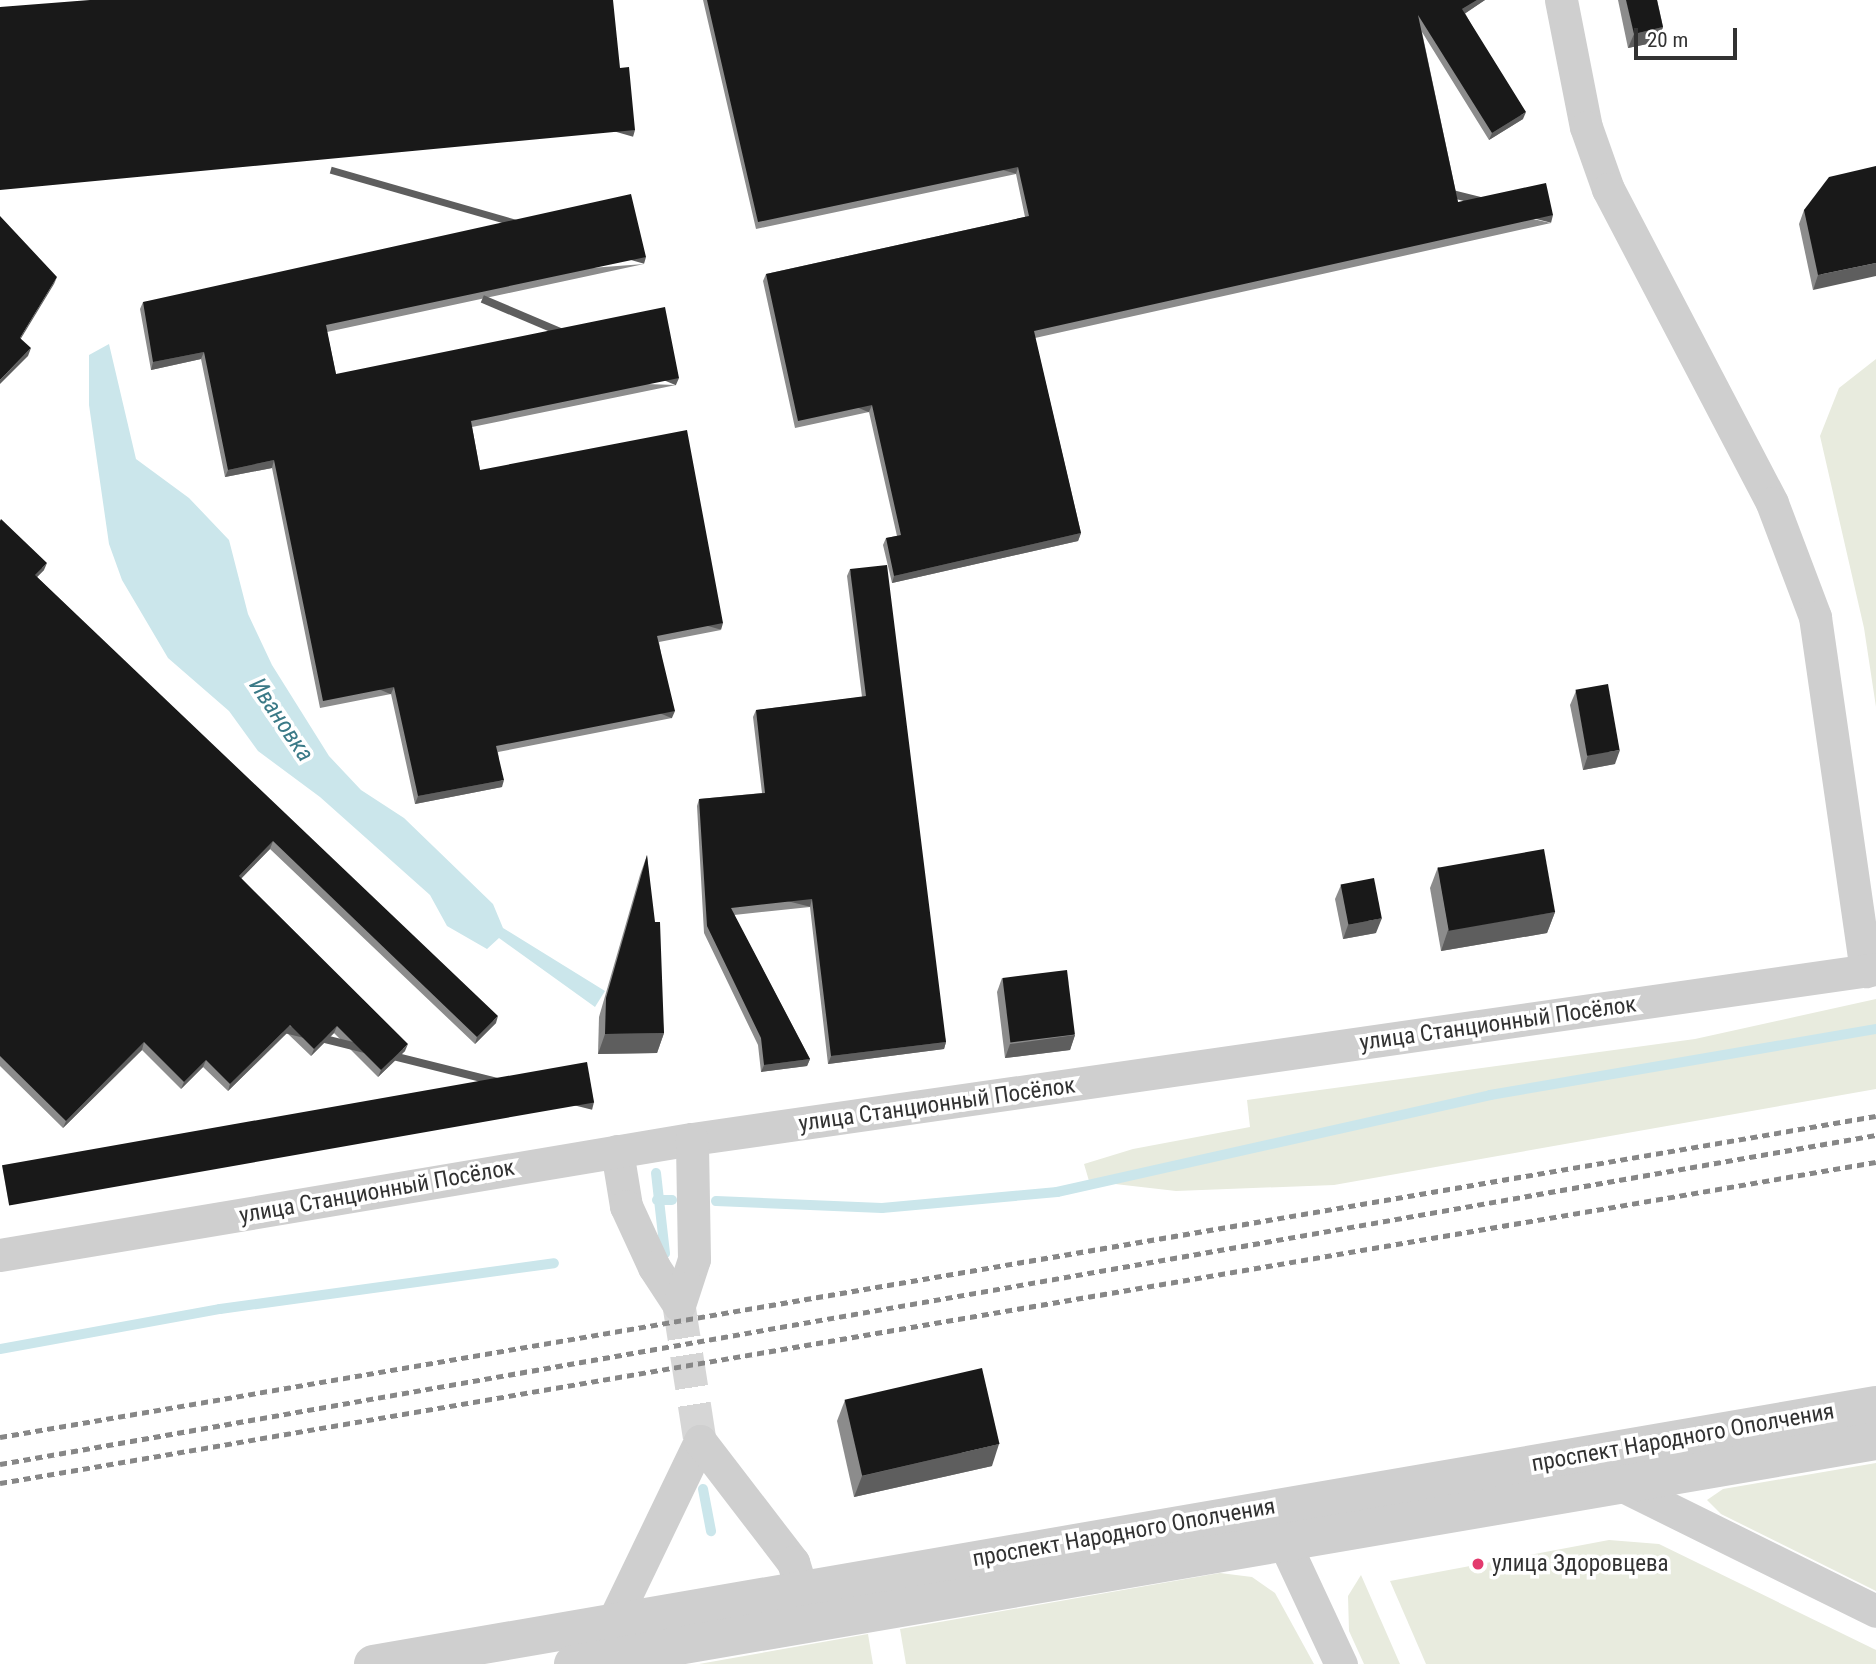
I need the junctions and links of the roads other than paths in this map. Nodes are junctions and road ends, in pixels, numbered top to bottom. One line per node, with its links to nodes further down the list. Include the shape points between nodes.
1 (1561, 0): 2 (street, via 1586,127 1608,189 1772,503 1815,617)
2 (1871, 970): 3 (street, улица Станционный Посёлок)
3 (692, 1139): 4 (street, улица Станционный Посёлок); 4 (street, via 694,1259 679,1305 654,1267 626,1206)
4 (617, 1151): 5 (street, улица Станционный Посёлок)
5 (0, 1255)
6 (1876, 1405): 9 (street, проспект Народного Ополчения)
7 (1876, 1441): 8 (street, проспект Народного Ополчения)
8 (1621, 1485): 9 (street, проспект Народного Ополчения); 11 (street)
9 (1279, 1525): 10 (street, проспект Народного Ополчения); 15 (street)
10 (807, 1605): 12 (street, проспект Народного Ополчения); 12 (street, via 793,1562 700,1441)
11 (1876, 1611)
12 (615, 1639): 13 (street, проспект Народного Ополчения); 14 (street, проспект Народного Ополчения)
13 (373, 1664)
14 (573, 1664)
15 (1340, 1664)

